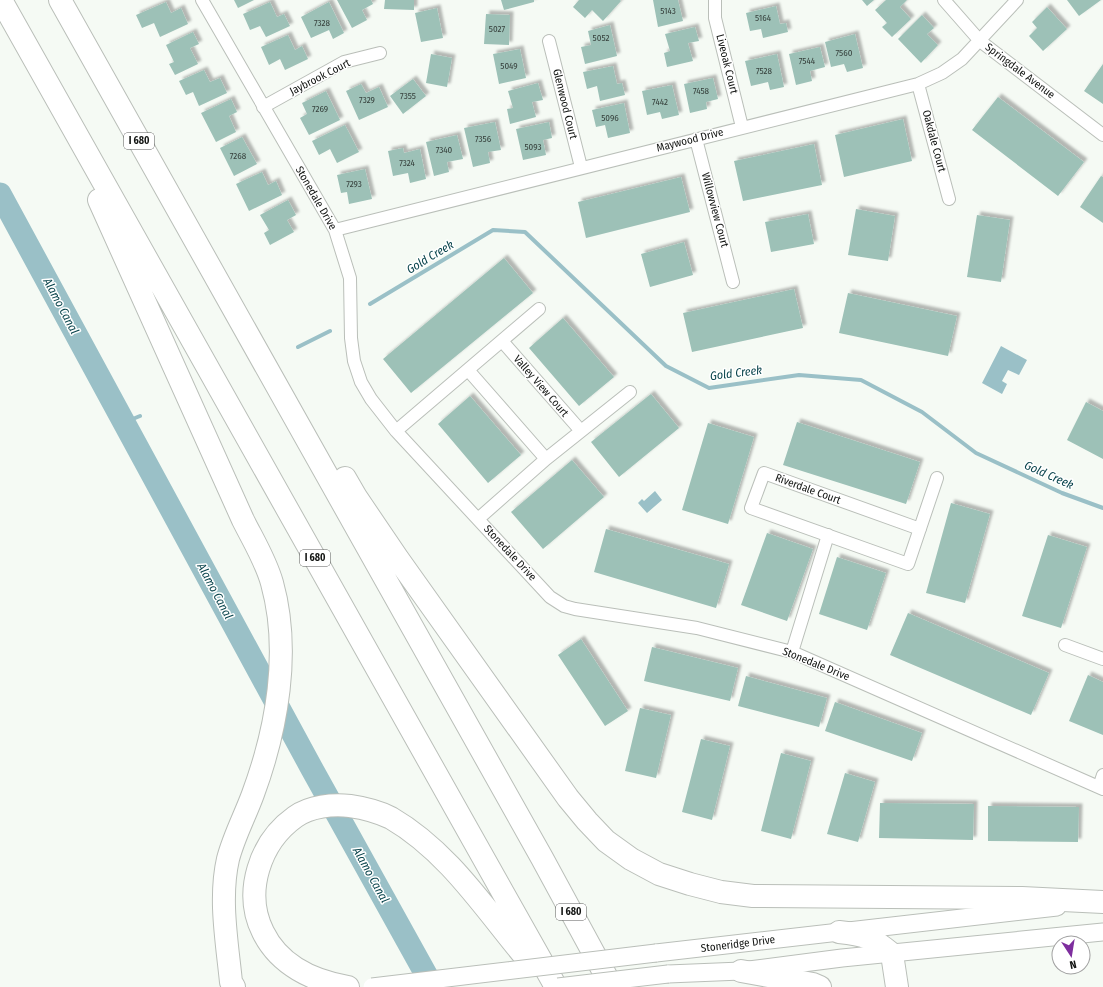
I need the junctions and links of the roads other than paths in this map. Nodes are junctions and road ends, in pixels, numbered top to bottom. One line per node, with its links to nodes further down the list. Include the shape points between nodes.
1 (1, 0): 13 (highway, I 680)
2 (60, 0): 26 (highway, I 680)
3 (202, 0): 11 (street, Stonedale Drive)
4 (715, 0): 12 (street, Liveoak Court, via 716,18)
5 (944, 0): 8 (street, Springdale Avenue)
6 (1017, 0): 8 (street, Maywood Drive)
7 (549, 40): 16 (street, Glenwood Court)
8 (980, 41): 10 (street, Maywood Drive, via 962,59 942,73); 14 (street, Springdale Avenue)
9 (380, 53): 11 (street, Jaybrook Court, via 344,62)
10 (918, 84): 12 (street, Maywood Drive); 17 (street, Oakdale Court)
11 (263, 107): 18 (street, Stonedale Drive)
12 (742, 127): 15 (street, Maywood Drive)
13 (74, 129): 43 (highway, via 86,173 272,582 279,618 281,683 270,735 253,794 228,859 225,879 226,932 231,982); 47 (highway, I 680)
14 (1103, 135)
15 (696, 139): 16 (street, Maywood Drive); 19 (street, Willowview Court)
16 (581, 167): 18 (street, Maywood Drive)
17 (949, 199)
18 (335, 230): 24 (street, Stonedale Drive, via 350,278 354,361 361,382 371,399)
19 (733, 282)
20 (539, 309): 21 (street)
21 (502, 341): 22 (street); 25 (street, Valley View Court)
22 (468, 370): 24 (street); 27 (street)
23 (630, 392): 25 (street)
24 (396, 431): 29 (street, Stonedale Drive)
25 (581, 431): 27 (street)
26 (305, 436): 37 (highway, via 334,457 356,497 393,552 568,798 606,841 632,859 659,874 690,884 721,892 753,896 1022,898); 41 (highway, I 680, via 542,858)
27 (546, 459): 29 (street)
28 (937, 478): 30 (street, Riverdale Court)
29 (478, 519): 33 (street, Stonedale Drive, via 550,597 564,606 697,628)
30 (920, 529): 31 (street, Riverdale Court, via 908,564); 31 (street, Riverdale Court, via 764,473 751,508)
31 (828, 535): 33 (street)
32 (1065, 645): 34 (street)
33 (792, 652): 36 (street, Stonedale Drive)
34 (1103, 659)
35 (1103, 775): 36 (street)
36 (1101, 788)
37 (1103, 902): 38 (main road, Stoneridge Drive)
38 (839, 932): 40 (highway, via 864,934); 45 (main road, Stoneridge Drive, bridge)
39 (1103, 932): 40 (main road)
40 (892, 954): 42 (main road); 51 (highway)
41 (599, 965): 48 (highway, I 680); 49 (highway)
42 (741, 971): 47 (main road, bridge, via 668,974); 50 (highway)
43 (234, 987)
44 (348, 987): 46 (highway, via 325,983 288,963 263,932 256,913 254,892 258,868 280,829 296,816 315,808 338,805 362,807 390,818 418,836 460,876)
45 (372, 987)
46 (551, 987)
47 (557, 987)
48 (612, 987)
49 (630, 987)
50 (820, 987)
51 (897, 987)

